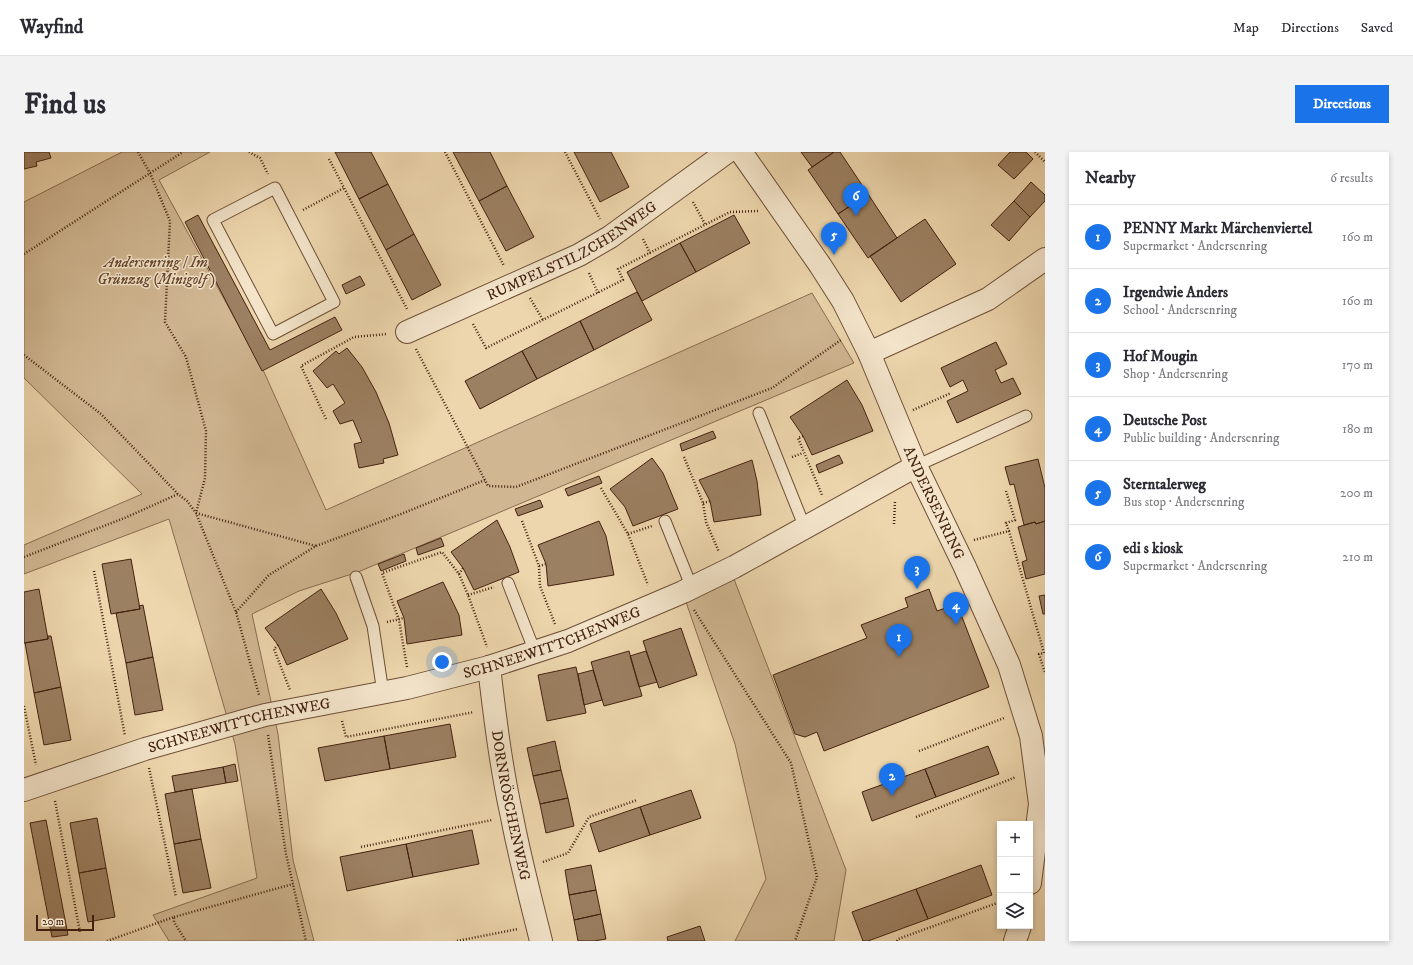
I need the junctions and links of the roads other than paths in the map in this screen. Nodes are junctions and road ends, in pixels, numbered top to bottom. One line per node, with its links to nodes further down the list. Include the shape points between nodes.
1 (727, 152): 5 (street, RUMPELSTILZCHENWEG, via 610,237 579,255)
2 (741, 152): 6 (street, ANDERSENRING, via 843,301)
3 (290, 217): 3 (lane, via 334,302 273,334 213,220 275,188)
4 (1045, 260): 6 (street, via 988,299)
5 (412, 330)
6 (869, 353): 9 (street, ANDERSENRING)
7 (759, 413): 11 (lane)
8 (1026, 416): 9 (lane)
9 (916, 466): 11 (street, SCHNEEWITTCHENWEG); 19 (street, ANDERSENRING, via 1009,665 1031,736 1040,804)
10 (665, 520): 14 (lane)
11 (804, 528): 14 (street, SCHNEEWITTCHENWEG)
12 (356, 577): 17 (lane, via 373,626)
13 (508, 583): 15 (lane)
14 (687, 590): 15 (street, SCHNEEWITTCHENWEG)
15 (535, 652): 16 (street, SCHNEEWITTCHENWEG)
16 (491, 667): 17 (street, SCHNEEWITTCHENWEG); 21 (street, DORNRÖSCHENWEG, via 496,732 511,816)
17 (383, 693): 18 (street, SCHNEEWITTCHENWEG, via 265,715 137,752)
18 (38, 786)
19 (1033, 859)
20 (1019, 929): 22 (street)
21 (539, 933)
22 (1015, 941)

